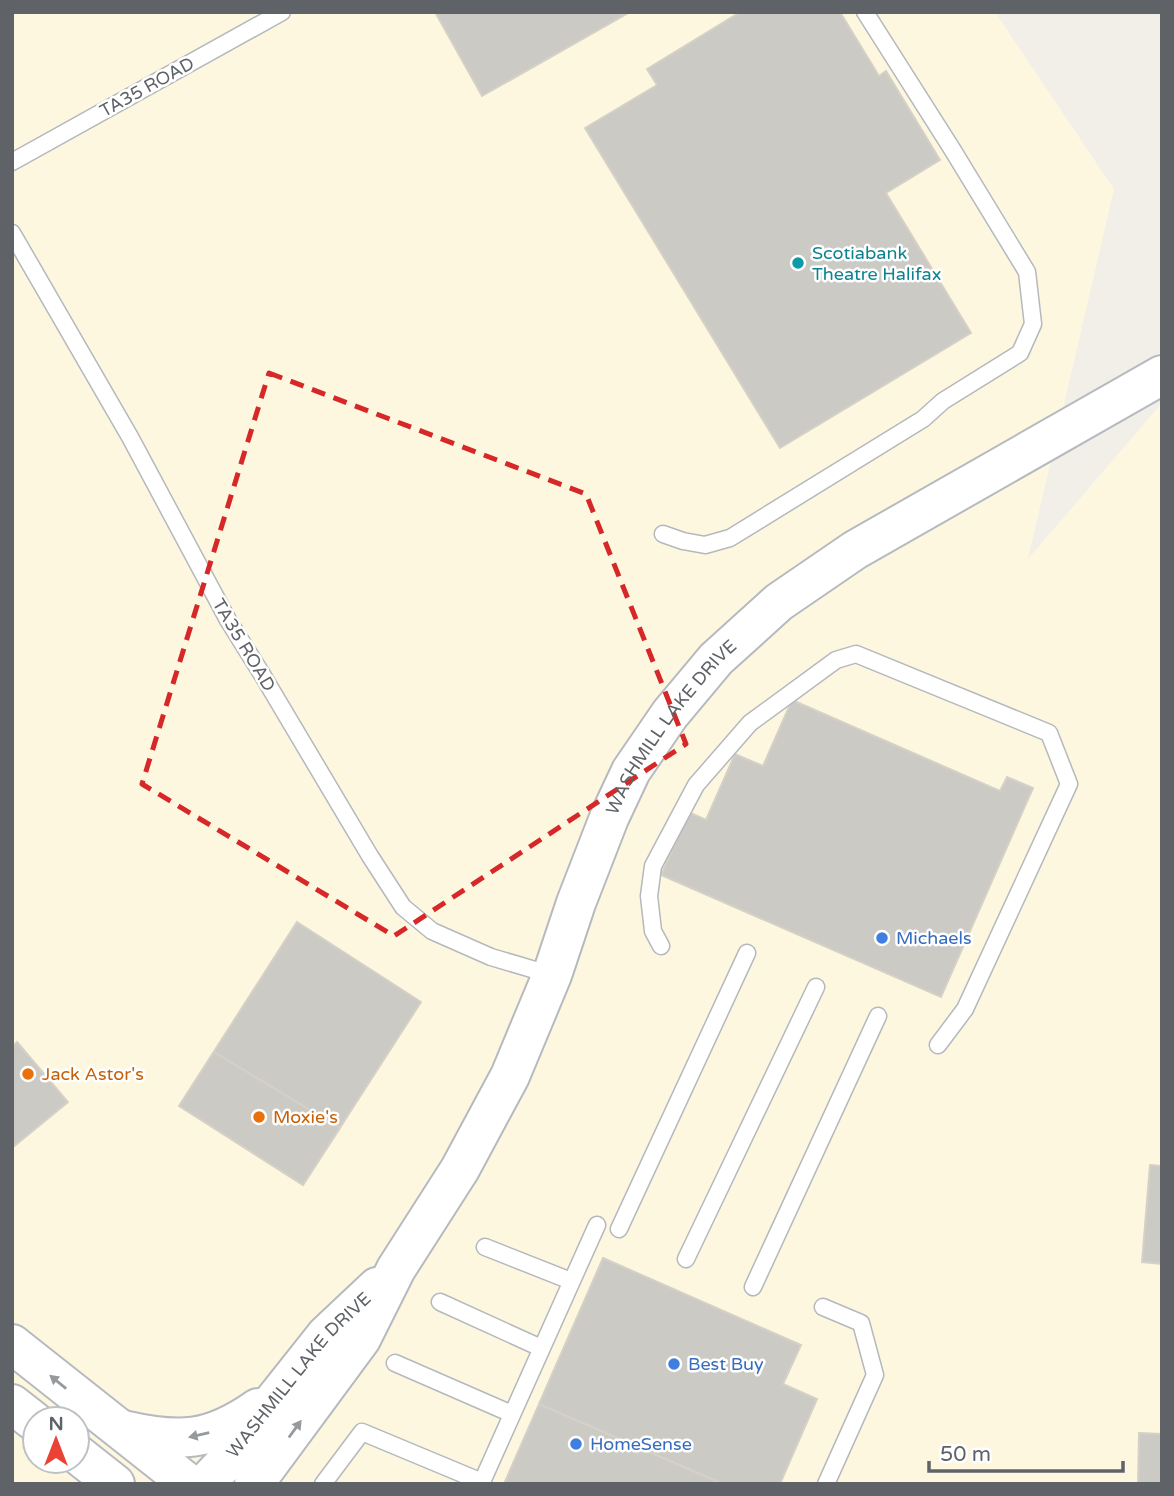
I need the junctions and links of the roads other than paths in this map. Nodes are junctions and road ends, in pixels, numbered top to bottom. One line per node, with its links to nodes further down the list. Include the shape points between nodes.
1 (282, 12): 3 (lane, TA35 ROAD)
2 (865, 12): 6 (lane, via 1027,272 1033,324 1020,353 730,538 705,545)
3 (12, 162)
4 (12, 233): 9 (lane, TA35 ROAD, via 130,437 228,620 402,907 432,930 491,957)
5 (1162, 375): 9 (street, WASHMILL LAKE DRIVE, via 855,550 779,602 716,659 631,771 609,817)
6 (663, 534)
7 (661, 946): 12 (lane, via 653,931 649,896 653,866 696,785 750,723 836,660 856,654 1049,733 1069,784 965,1009)
8 (747, 953): 14 (lane)
9 (552, 975): 17 (street, WASHMILL LAKE DRIVE, via 510,1076 466,1158)
10 (816, 987): 16 (lane)
11 (878, 1016): 19 (lane)
12 (938, 1045)
13 (597, 1225): 18 (lane)
14 (619, 1229)
15 (485, 1247): 18 (lane)
16 (686, 1259)
17 (396, 1269): 25 (street, WASHMILL LAKE DRIVE, via 326,1335); 33 (street, WASHMILL LAKE DRIVE, one-way to 17, via 361,1339)
18 (571, 1281): 23 (lane)
19 (753, 1287)
20 (440, 1302): 23 (lane)
21 (823, 1307): 35 (lane, via 861,1323 875,1375)
22 (12, 1344): 27 (street, one-way to 22)
23 (541, 1348): 26 (lane)
24 (396, 1363): 26 (lane)
25 (280, 1392): 27 (street, one-way to 27, via 245,1417 190,1438); 32 (street, WASHMILL LAKE DRIVE)
26 (512, 1413): 29 (lane)
27 (122, 1430): 31 (street)
28 (91, 1465): 30 (street)
29 (482, 1483): 34 (lane, via 362,1432)
30 (115, 1484)
31 (189, 1484)
32 (205, 1484)
33 (254, 1484)
34 (323, 1484)
35 (826, 1484)

